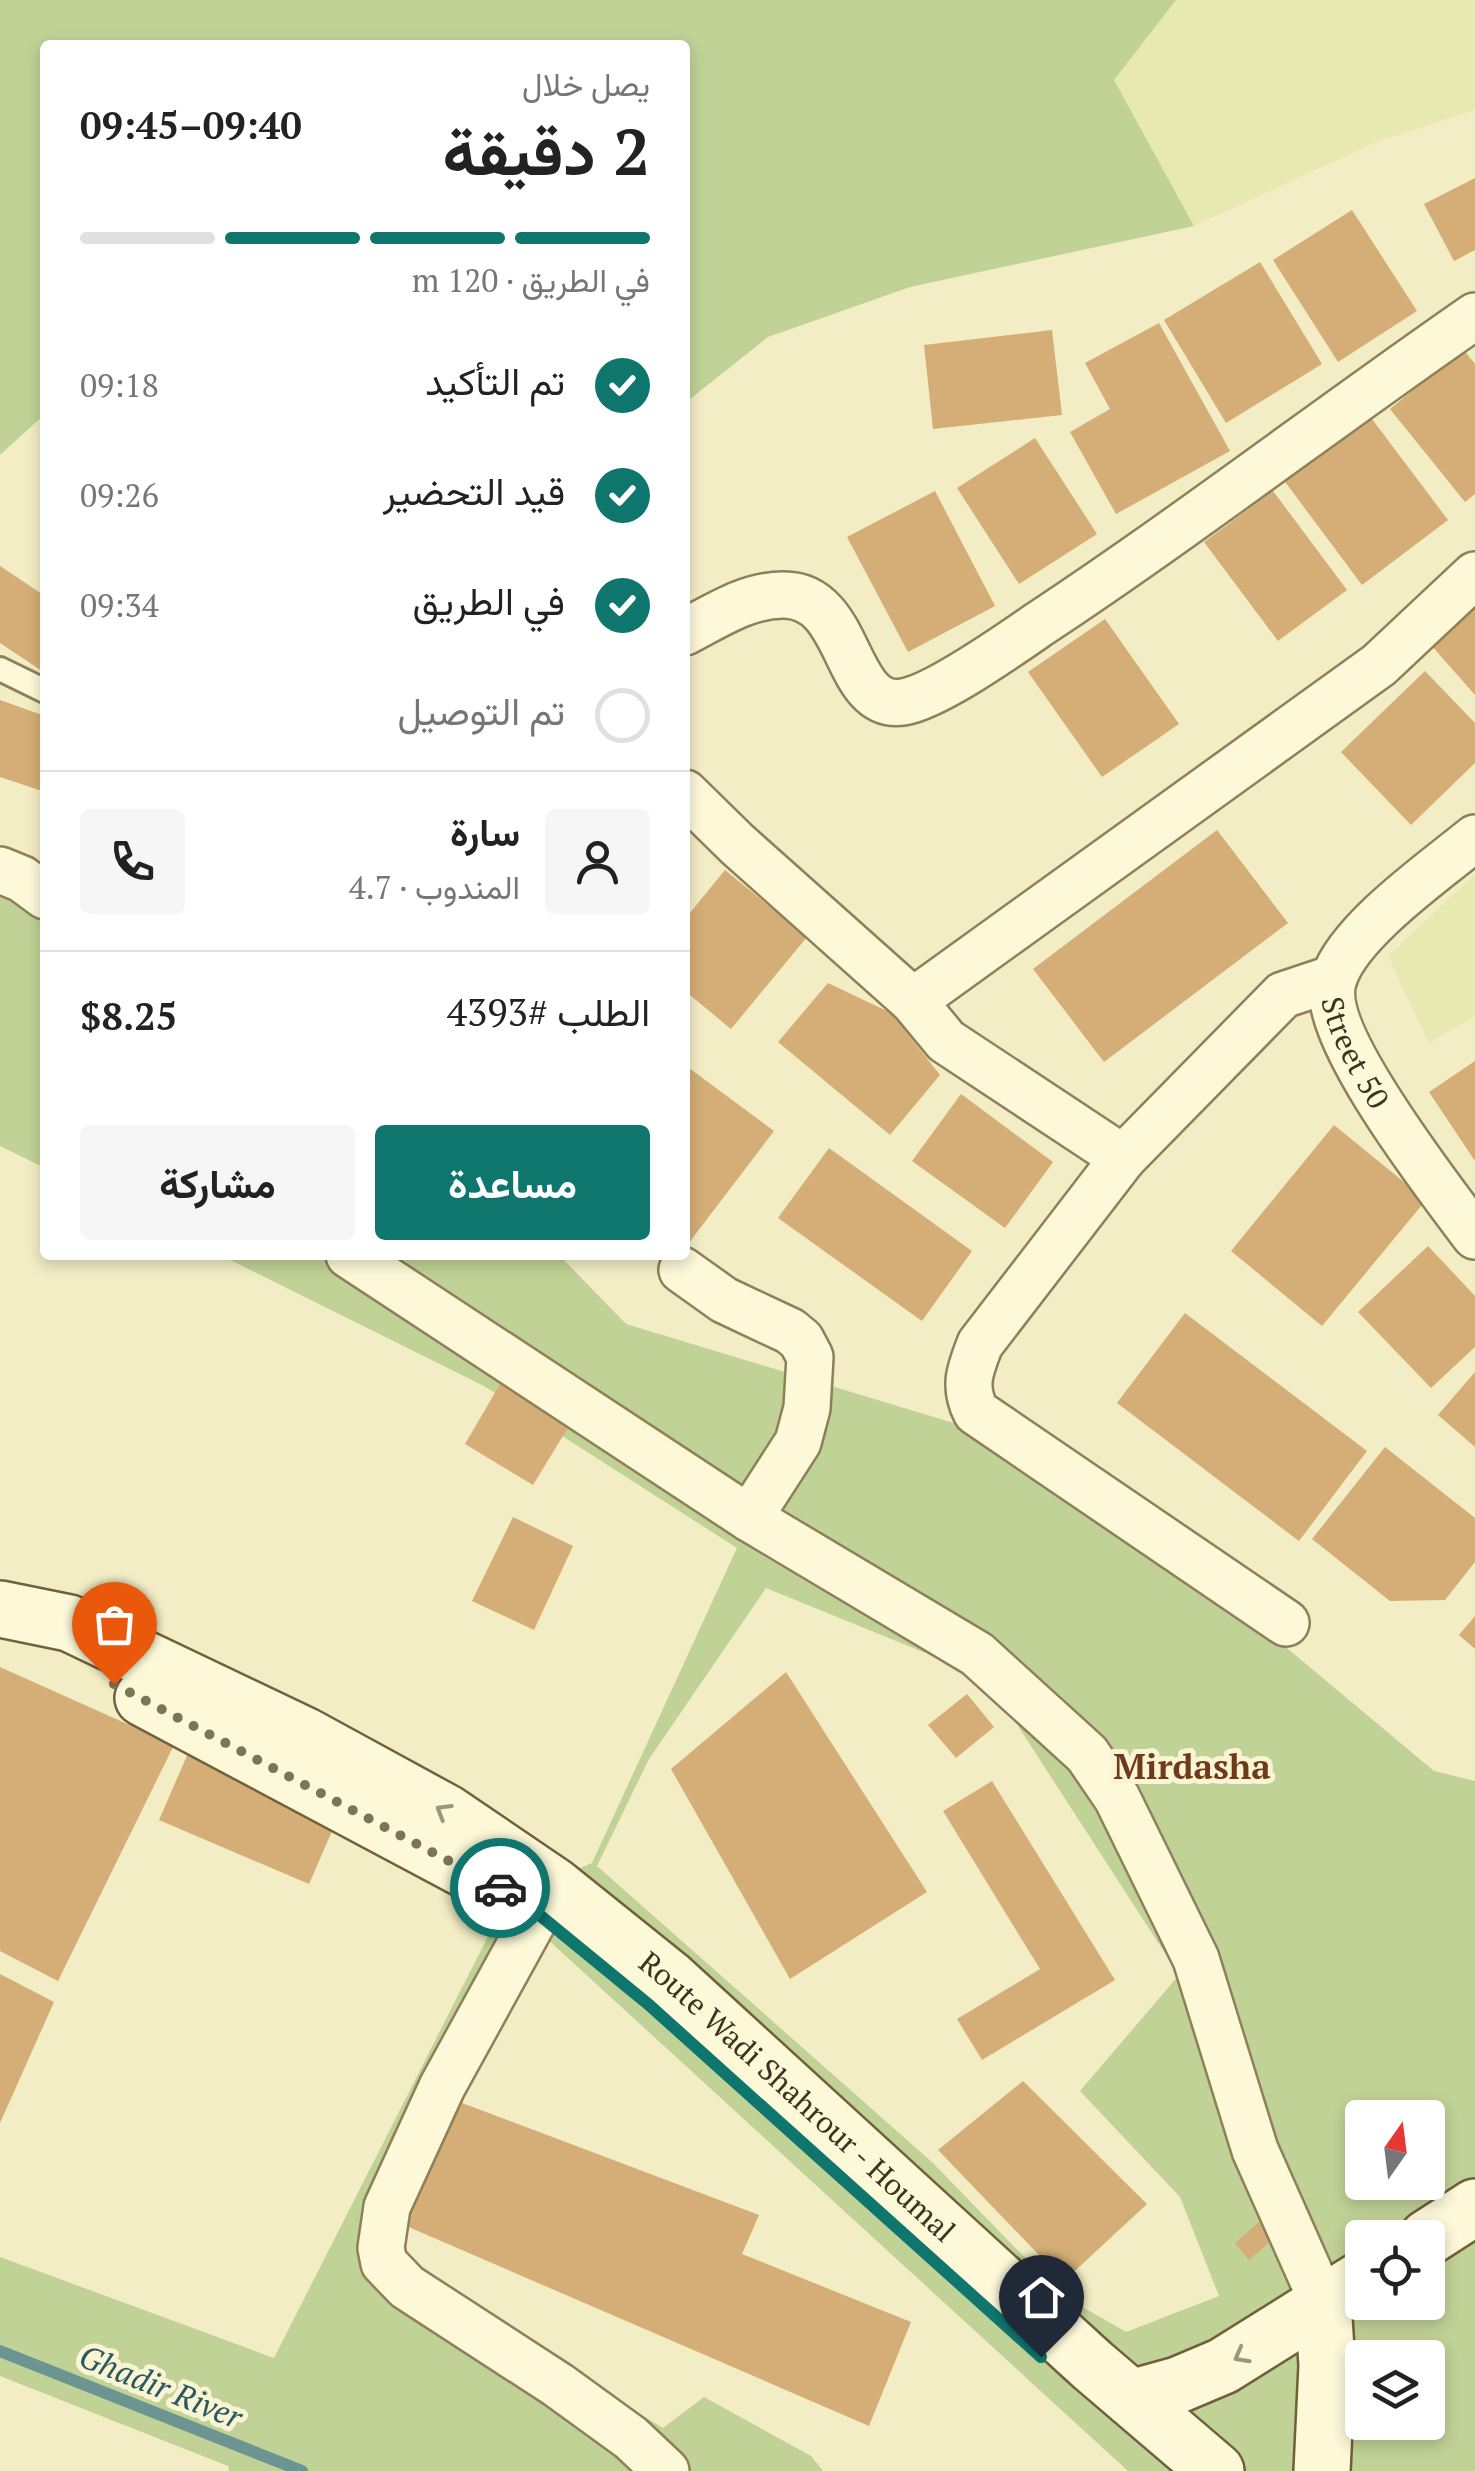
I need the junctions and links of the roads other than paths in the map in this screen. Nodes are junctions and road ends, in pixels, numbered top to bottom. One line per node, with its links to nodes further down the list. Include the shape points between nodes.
1 (1475, 316): 3 (street, via 1093,589 991,657 908,701 876,698 834,623 814,604 786,594 742,602)
2 (1475, 575): 11 (street, via 1379,665)
3 (690, 629)
4 (0, 669): 5 (lane)
5 (40, 689)
6 (690, 798): 11 (street)
7 (1475, 838): 10 (street, Street 50, via 1370,926)
8 (0, 870): 9 (street)
9 (40, 890)
10 (1334, 978): 12 (street, via 1283,996); 13 (street, Street 50, via 1341,1032)
11 (912, 1001): 12 (street, via 946,1040)
12 (1123, 1158): 18 (street, via 980,1344 967,1393 976,1412)
13 (1475, 1236)
14 (357, 1260): 16 (street)
15 (682, 1270): 16 (street, via 724,1300 790,1331 810,1357 798,1442)
16 (749, 1518): 22 (street, via 977,1654 1087,1754 1117,1798 1196,1960 1255,2150)
17 (0, 1610): 19 (main road, via 69,1624 293,1753 447,1813)
18 (1286, 1622)
19 (545, 1899): 23 (main road, via 648,2004); 25 (street, via 442,2087 387,2207 381,2248 384,2262 407,2286 558,2385)
20 (1475, 2207): 21 (main road)
21 (1445, 2226)
22 (1343, 2291): 24 (main road, one-way to 24, via 1223,2366); 28 (main road, via 1328,2365)
23 (1028, 2325): 24 (main road); 26 (main road)
24 (1131, 2398): 27 (main road)
25 (666, 2471)
26 (1166, 2471)
27 (1216, 2471)
28 (1322, 2471)

